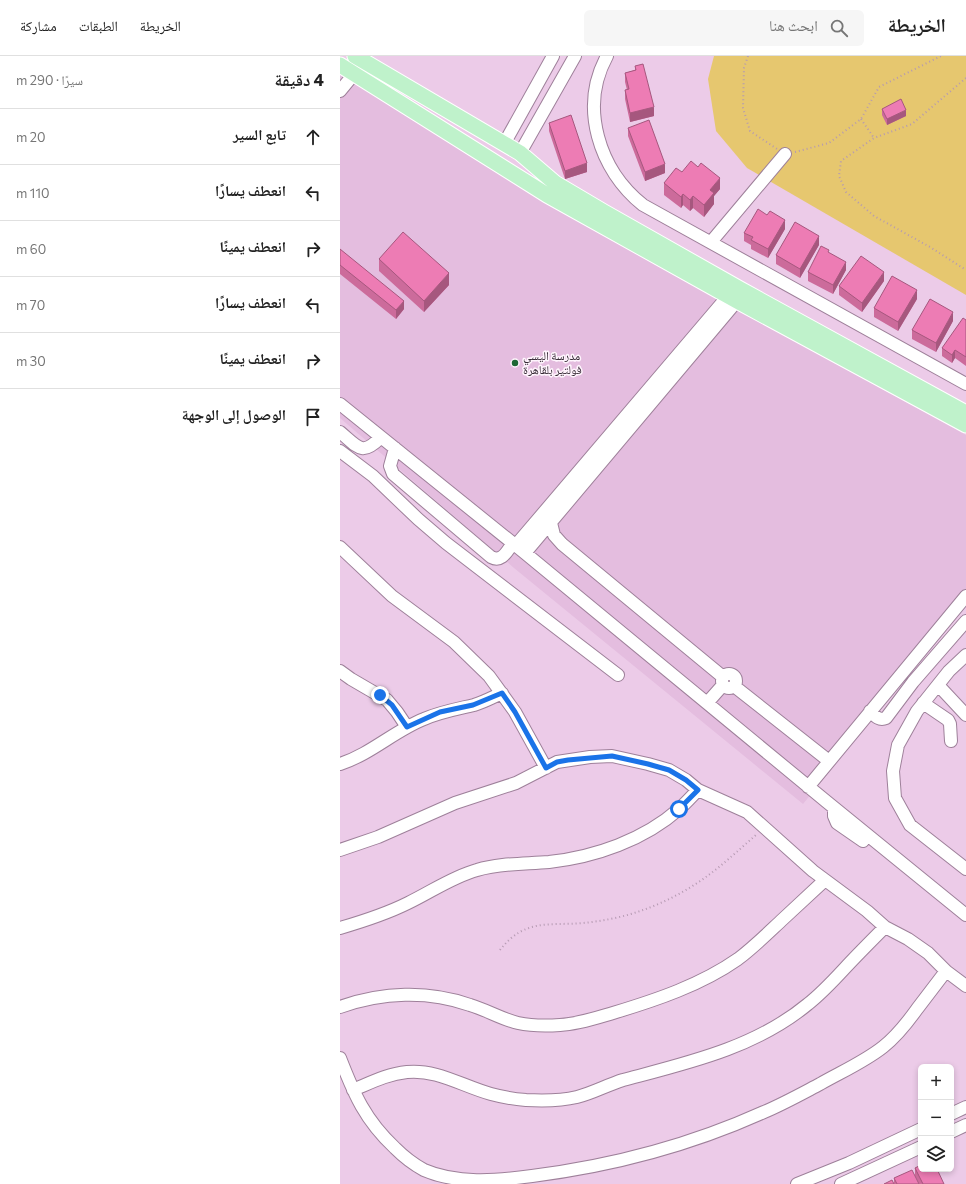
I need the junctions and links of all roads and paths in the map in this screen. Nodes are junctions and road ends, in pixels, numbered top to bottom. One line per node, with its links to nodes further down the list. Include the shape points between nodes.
1 (355, 56): 13 (main road)
2 (554, 56): 13 (street)
3 (575, 56): 14 (street)
4 (607, 56): 16 (street, via 600,68 595,86 593,107 595,127 610,166 630,195 643,205)
5 (748, 56): 15 (path, via 744,68 743,108 750,131)
6 (941, 56): 11 (path, via 879,87)
7 (340, 65): 8 (main road)
8 (354, 74): 10 (street); 18 (main road, via 546,195)
9 (966, 78): 12 (path, via 912,124)
10 (340, 91)
11 (861, 119): 12 (path); 15 (path, via 828,143)
12 (874, 138): 17 (path, via 841,161 839,176 846,192 874,216)
13 (504, 144): 14 (main road)
14 (520, 153): 21 (main road, via 555,183 604,212)
15 (786, 154): 16 (street)
16 (711, 242): 19 (street)
17 (966, 270)
18 (732, 299): 22 (main road); 27 (street); 29 (street)
19 (966, 384)
20 (340, 404): 24 (street)
21 (966, 413)
22 (966, 425)
23 (340, 432): 24 (street, via 358,447 364,448 371,446)
24 (381, 437): 25 (street)
25 (395, 448): 29 (street); 29 (street, via 390,466 393,474 491,557 501,558)
26 (340, 451): 34 (street, via 373,476 446,543)
27 (551, 523): 29 (street); 35 (street, via 554,535 562,544)
28 (340, 547): 37 (street, via 392,596 454,642 489,676)
29 (518, 547): 38 (street)
30 (966, 596): 40 (street)
31 (966, 621): 40 (street, via 913,682 888,717 880,719)
32 (966, 655): 36 (street)
33 (340, 671): 42 (street, via 387,700)
34 (618, 675)
35 (727, 683): 38 (street); 44 (street)
36 (938, 685): 39 (street); 41 (street)
37 (502, 693): 42 (street, via 473,705 440,712); 46 (street)
38 (707, 703): 47 (street)
39 (924, 703): 43 (street, via 948,720); 52 (street, via 898,746 893,771 895,798 910,825)
40 (870, 711): 44 (street)
41 (966, 716)
42 (407, 727): 45 (street, via 373,749)
43 (951, 741)
44 (829, 761): 47 (street)
45 (340, 764)
46 (546, 768): 48 (street, via 568,760 612,756 669,770); 51 (street, via 502,788 455,803 378,837)
47 (808, 786): 49 (street)
48 (698, 790): 50 (street, via 747,812); 57 (street, via 660,824 609,848 570,859 476,870 384,914)
49 (830, 805): 54 (street); 55 (street, via 837,823 888,860)
50 (764, 827): 53 (street); 58 (path, via 710,874 663,902 602,920 534,926 516,934)
51 (340, 850)
52 (966, 869)
53 (825, 880): 56 (street, via 868,911); 61 (street, via 761,941 713,975 661,997 594,1019 562,1025 532,1025 506,1019 457,1001 403,994 379,996)
54 (966, 914)
55 (966, 924)
56 (885, 927): 59 (street, via 908,938); 63 (street, via 808,1004 766,1033 711,1056 619,1082 579,1097 553,1101 502,1097 449,1078 421,1072 394,1074)
57 (340, 928)
58 (500, 950)
59 (946, 971): 60 (street); 63 (street, via 907,1023 884,1046 784,1103 748,1120 691,1140 576,1170 522,1178 474,1181 440,1176 424,1170 409,1160 383,1136 361,1106)
60 (966, 986)
61 (340, 1007)
62 (340, 1058): 63 (street)
63 (353, 1090)
64 (966, 1107): 65 (street)
65 (954, 1113)
66 (966, 1125): 68 (street)
67 (918, 1130): 71 (street)
68 (954, 1131)
69 (918, 1148): 70 (street)
70 (847, 1183)
71 (797, 1184)

